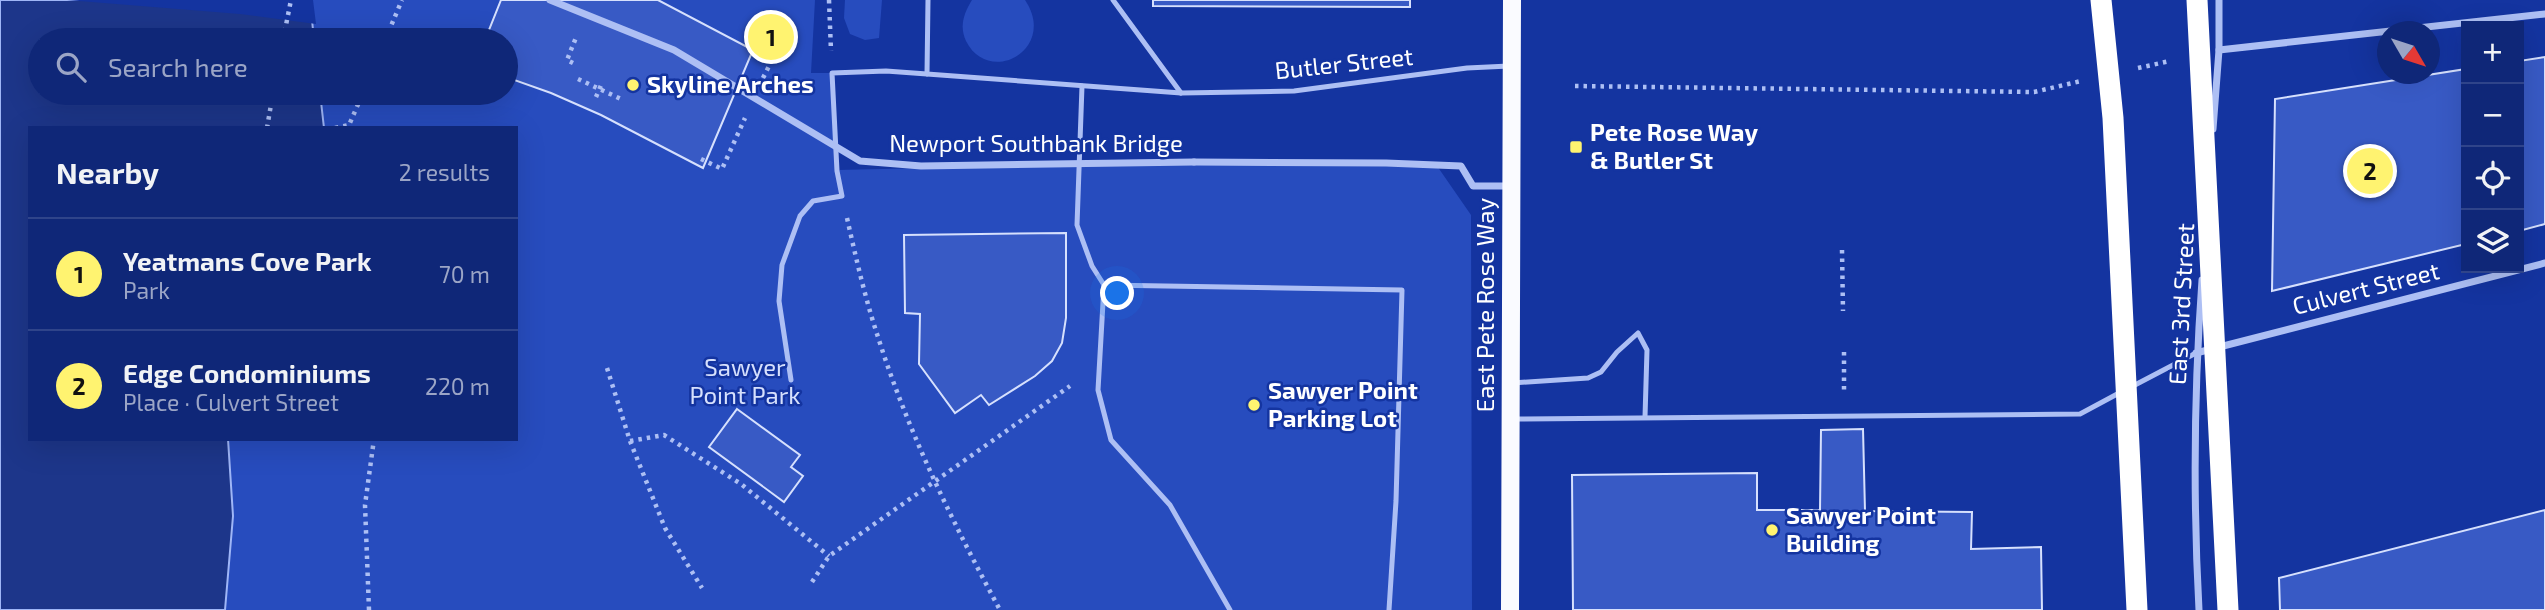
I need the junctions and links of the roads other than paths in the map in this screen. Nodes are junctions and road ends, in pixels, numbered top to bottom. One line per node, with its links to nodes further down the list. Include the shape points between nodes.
1 (550, 0): 14 (street, Newport Southbank Bridge, bridge, via 674,50 860,161 922,166 1387,163 1461,166 1473,186)
2 (929, 0): 11 (lane)
3 (1113, 0): 13 (lane)
4 (1511, 0): 10 (main road, East Pete Rose Way)
5 (2101, 0): 25 (highway, bridge, via 2113,118)
6 (2197, 0): 27 (highway, bridge)
7 (2219, 0): 9 (street, East 3rd Street)
8 (2545, 14): 9 (street)
9 (2219, 50): 17 (street, East 3rd Street)
10 (1511, 66): 13 (lane, Butler Street, via 1294,91); 14 (main road, East Pete Rose Way)
11 (928, 74): 12 (lane, Butler Street); 18 (lane, Butler Street, via 832,73 842,196 813,201 793,230 782,265 779,301)
12 (1082, 86): 13 (lane, Butler Street); 16 (lane, via 1077,226)
13 (1181, 93)
14 (1510, 186): 19 (main road, East Pete Rose Way)
15 (2545, 263): 17 (street, Culvert Street)
16 (1104, 285): 22 (lane, via 1098,390 1111,440 1170,505); 23 (lane, via 1402,290)
17 (2196, 353): 20 (lane, via 2080,414); 26 (street, East 3rd Street)
18 (791, 380)
19 (1510, 383): 20 (lane, via 1588,378 1601,372 1638,332 1647,350); 21 (main road, East Pete Rose Way)
20 (1645, 417): 21 (lane)
21 (1510, 420): 24 (main road, East Pete Rose Way)
22 (1230, 610)
23 (1389, 610)
24 (1510, 610)
25 (2137, 610)
26 (2199, 610)
27 (2228, 610)

